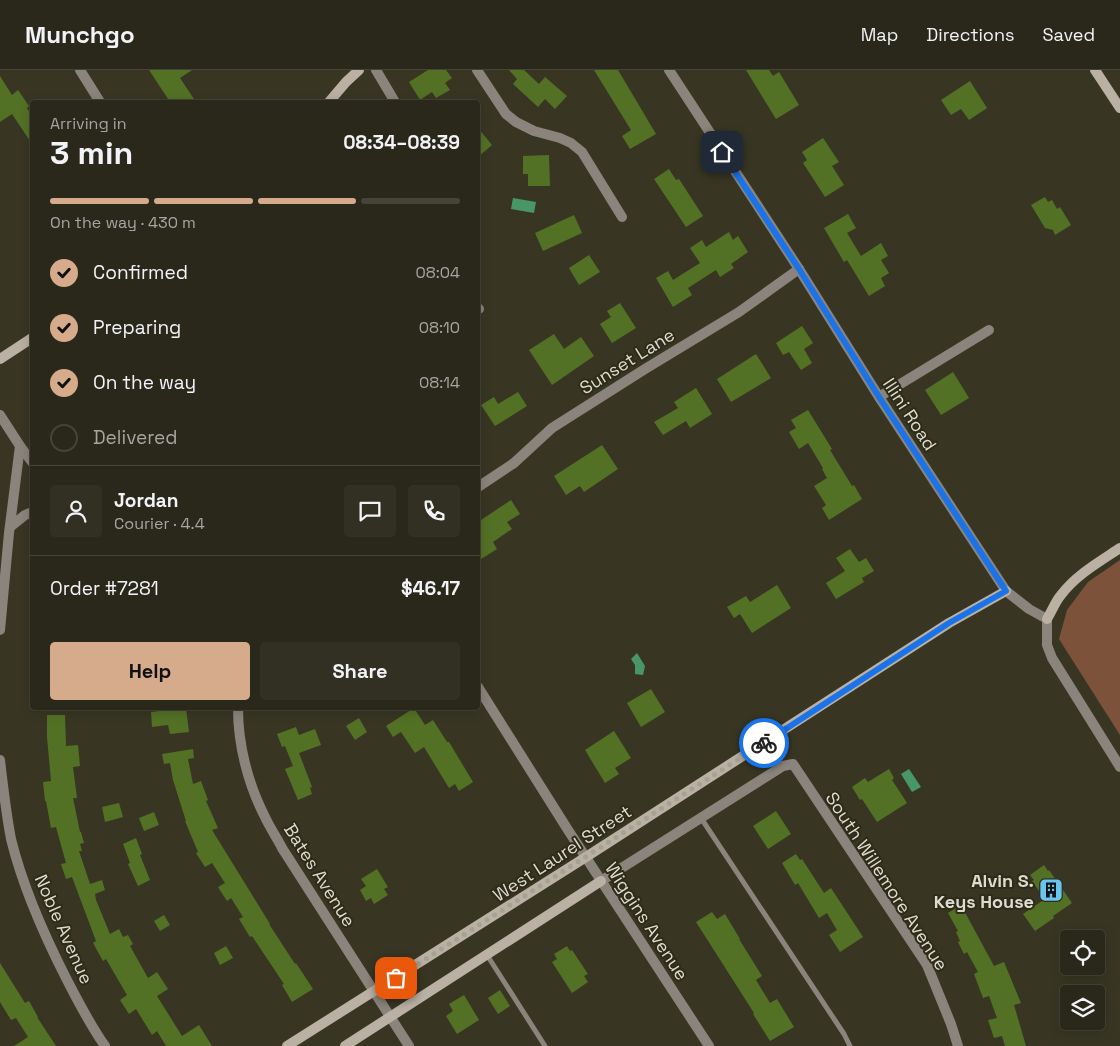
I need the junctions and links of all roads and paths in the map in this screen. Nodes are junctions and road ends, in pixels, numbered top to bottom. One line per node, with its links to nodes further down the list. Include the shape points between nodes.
1 (80, 70): 7 (street)
2 (359, 70): 8 (street)
3 (376, 70): 9 (street)
4 (477, 70): 11 (street, via 506,114 516,122 572,143 582,152)
5 (669, 70): 12 (street, Illini Road)
6 (1095, 70): 10 (street)
7 (99, 100)
8 (330, 100)
9 (394, 100)
10 (1120, 108)
11 (622, 217)
12 (799, 269): 16 (street, Illini Road); 20 (street, Sunset Lane, via 740,312 552,428 514,463)
13 (989, 330): 16 (street)
14 (30, 339): 15 (street)
15 (0, 359)
16 (879, 397): 24 (street, Illini Road)
17 (0, 415): 18 (street)
18 (20, 446): 19 (street); 22 (street)
19 (30, 459)
20 (480, 486)
21 (30, 513): 22 (street)
22 (10, 527): 26 (street)
23 (1120, 548): 25 (street, via 1071,584)
24 (1006, 591): 25 (street, Illini Road); 32 (street, West Laurel Street, via 949,623)
25 (1047, 619): 30 (street, via 1047,646 1052,658)
26 (0, 630)
27 (480, 690): 32 (street, Wiggins Avenue)
28 (238, 710): 35 (street, Bates Avenue, via 241,750 264,816)
29 (0, 760): 37 (street, Noble Avenue, via 12,839 35,913 91,1026)
30 (1120, 767)
31 (701, 818): 33 (street); 43 (lane); 44 (street, South Willemore Avenue, via 783,766 793,764 927,966)
32 (586, 858): 33 (street, Wiggins Avenue); 35 (street, West Laurel Street)
33 (601, 881): 34 (street); 42 (street, Wiggins Avenue)
34 (486, 955): 36 (street); 41 (lane)
35 (374, 992): 36 (street, Bates Avenue); 38 (street, West Laurel Street)
36 (390, 1017): 39 (street); 40 (street, Bates Avenue)
37 (105, 1046)
38 (287, 1046)
39 (345, 1046)
40 (409, 1046)
41 (545, 1046)
42 (709, 1046)
43 (850, 1046)
44 (958, 1046)

